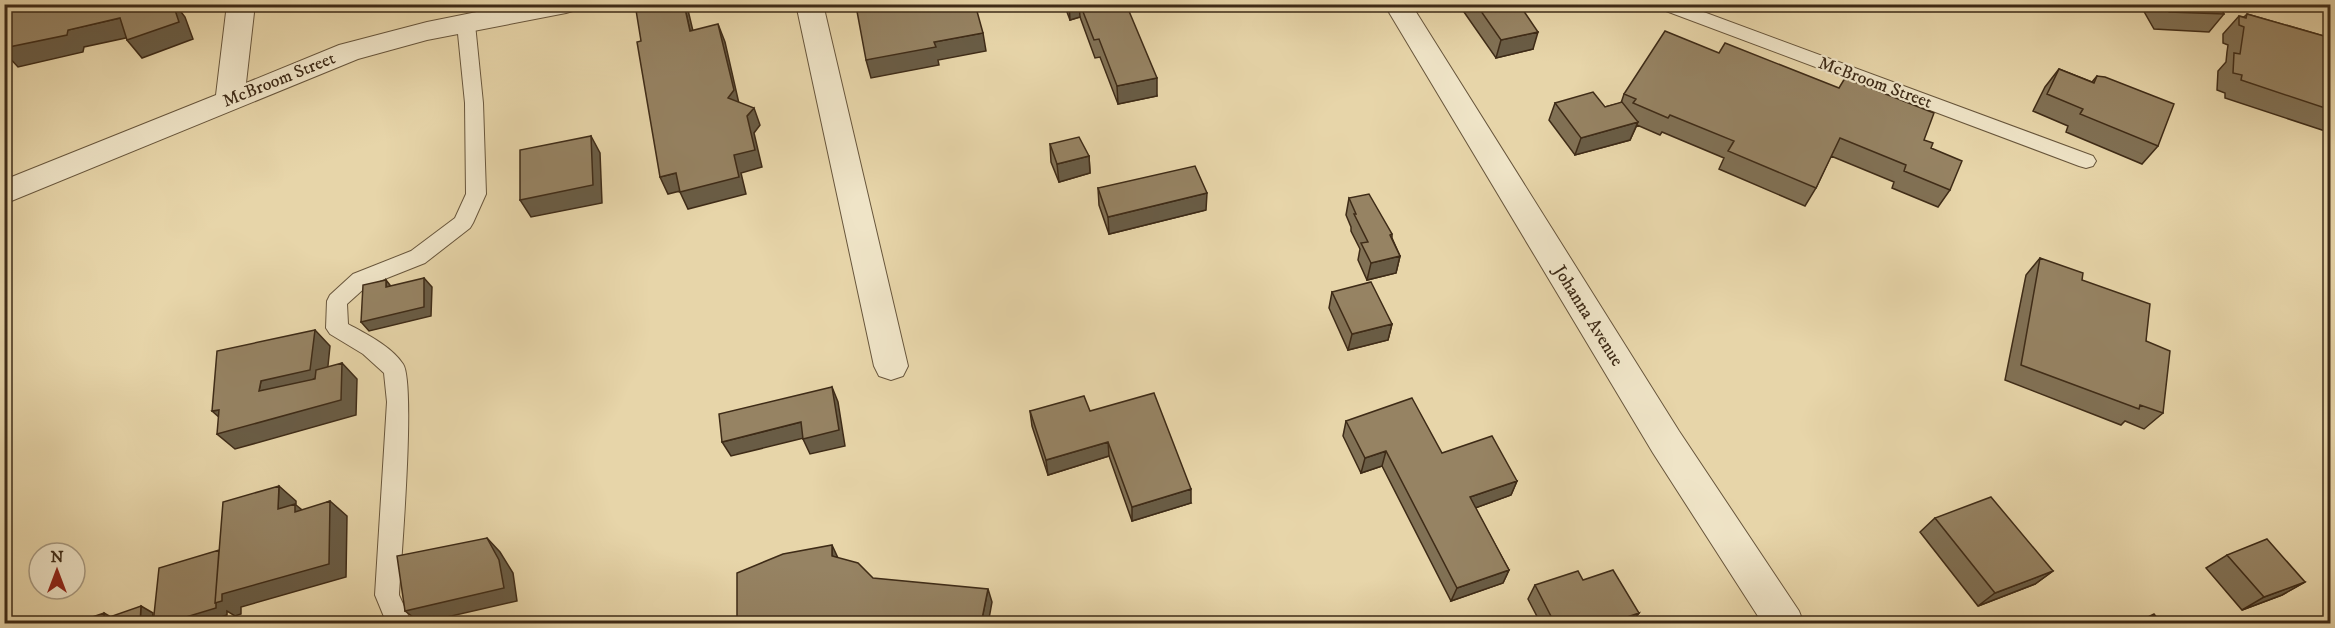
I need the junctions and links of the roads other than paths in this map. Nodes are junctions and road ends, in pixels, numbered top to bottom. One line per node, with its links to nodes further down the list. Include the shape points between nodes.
1 (241, 4): 7 (street)
2 (566, 4): 6 (street, McBroom Street)
3 (809, 4): 10 (street)
4 (1397, 4): 12 (street, Johanna Avenue, via 1666,442)
5 (1664, 4): 8 (lane, McBroom Street)
6 (466, 24): 7 (street, McBroom Street, via 349,52); 11 (lane, via 474,103 476,194 463,224 418,257 360,280 337,301 337,327 395,369 398,402 387,595)
7 (230, 99): 9 (street, McBroom Street)
8 (2086, 161)
9 (4, 193)
10 (891, 366)
11 (400, 624)
12 (1785, 624)

